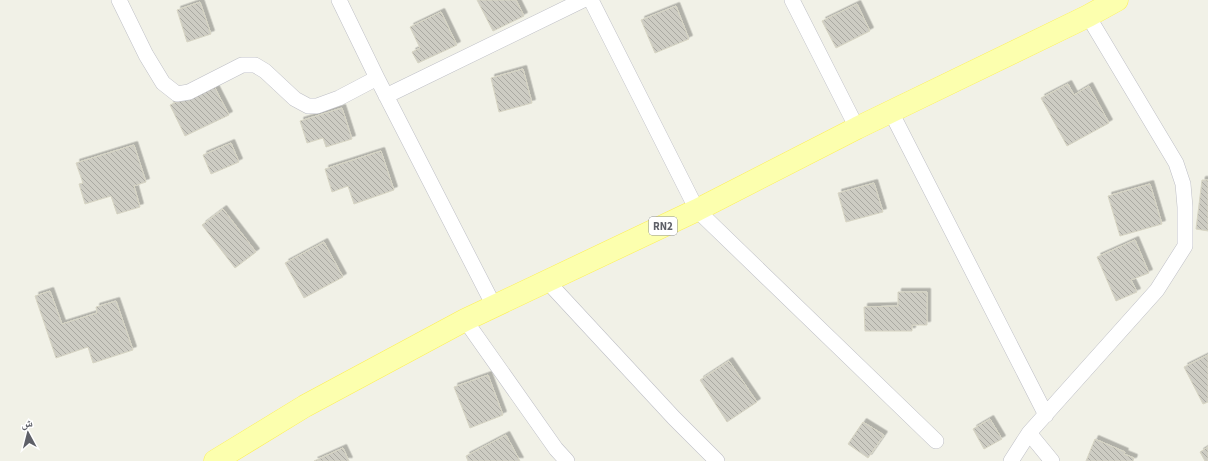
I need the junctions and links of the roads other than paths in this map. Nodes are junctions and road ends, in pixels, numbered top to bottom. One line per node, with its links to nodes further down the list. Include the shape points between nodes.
1 (119, 0): 8 (street, via 163,83 177,94 189,92 242,65 255,65 266,71 295,99 308,106 317,106 339,98)
2 (339, 0): 8 (street)
3 (583, 0): 9 (street)
4 (591, 0): 12 (street)
5 (792, 0): 11 (street)
6 (1117, 0): 7 (main road, RN2)
7 (1088, 16): 10 (main road, RN2); 16 (street, via 1176,163 1183,184 1185,246 1157,290)
8 (377, 78): 9 (street)
9 (386, 96): 14 (street)
10 (891, 112): 11 (main road, RN2); 16 (street)
11 (857, 128): 12 (main road, RN2)
12 (697, 210): 13 (main road, RN2); 18 (street)
13 (547, 281): 14 (main road, RN2); 21 (street)
14 (494, 306): 15 (main road, RN2)
15 (466, 320): 19 (main road, RN2, via 305,406); 20 (street)
16 (1046, 415): 17 (street)
17 (1029, 433): 22 (street); 23 (street)
18 (936, 441)
19 (215, 461)
20 (567, 461)
21 (717, 461)
22 (1011, 461)
23 (1052, 461)

